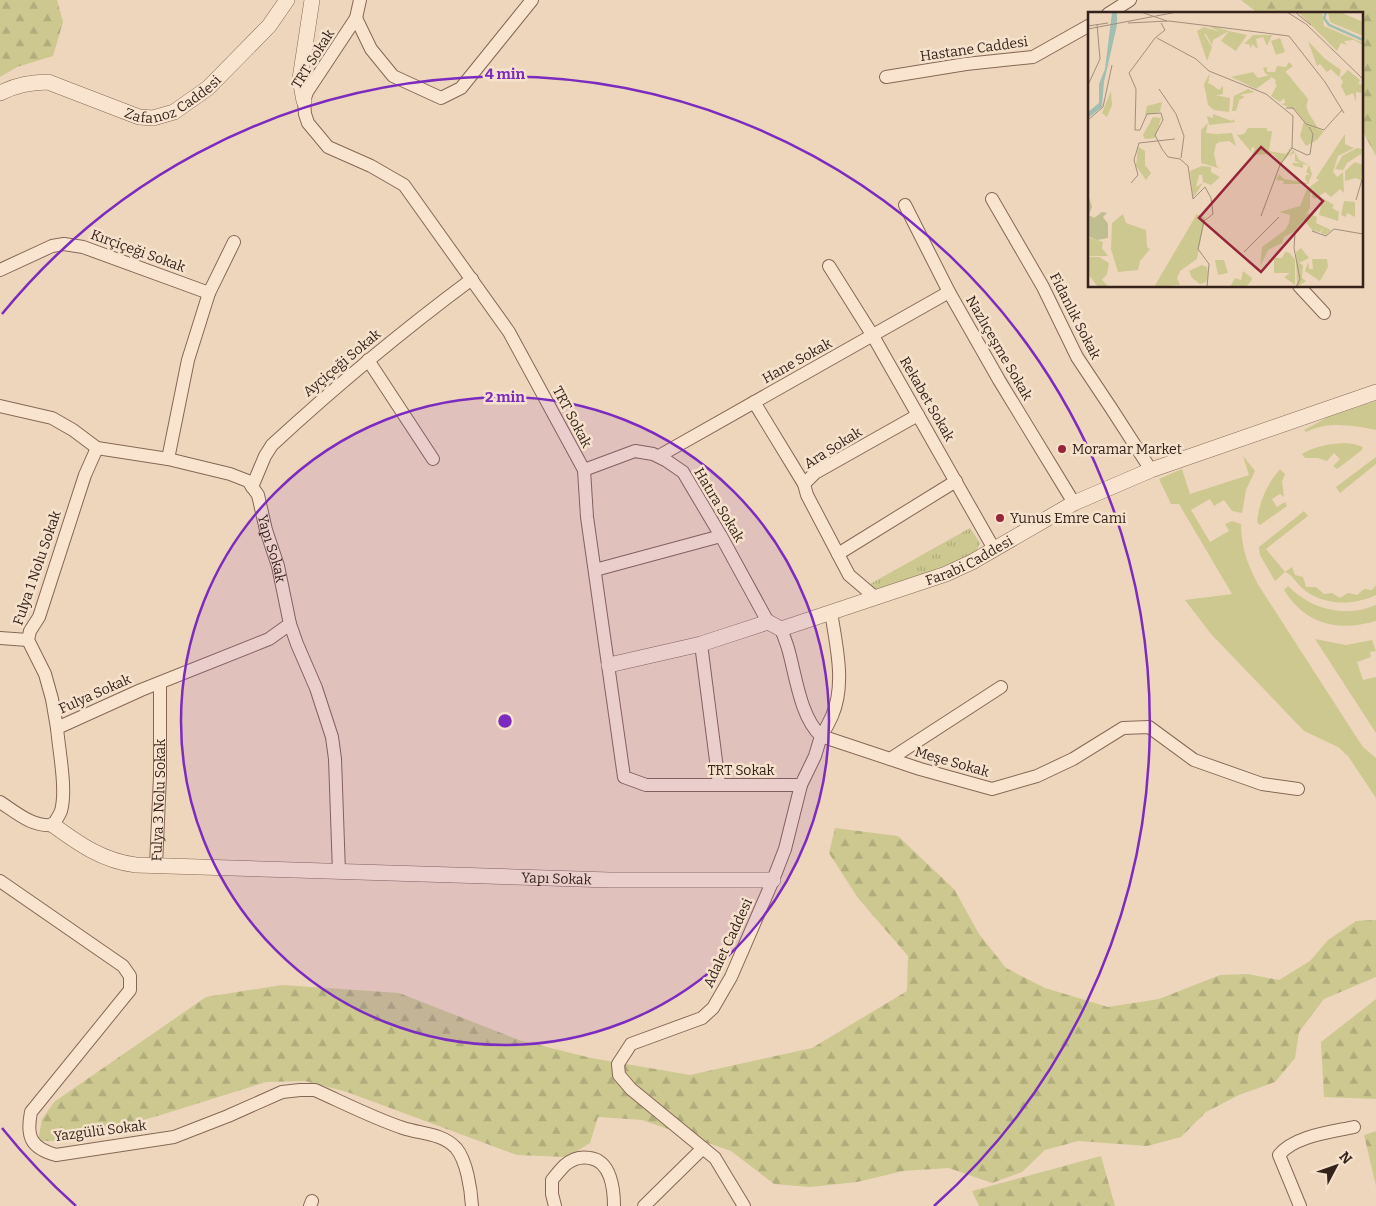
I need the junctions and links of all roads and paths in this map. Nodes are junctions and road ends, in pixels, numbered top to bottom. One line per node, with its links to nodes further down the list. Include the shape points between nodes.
1 (287, 0): 10 (street, Zafanoz Caddesi, via 269,26 208,88 174,112 153,118 139,117 48,82 13,86)
2 (312, 0): 11 (street, via 300,79)
3 (360, 0): 7 (street, TRT Sokak)
4 (532, 0): 7 (street, via 461,88 441,98 394,76 371,49)
5 (1130, 0): 6 (street)
6 (1111, 12)
7 (356, 18): 11 (street, TRT Sokak)
8 (1088, 26): 9 (street, Hastane Caddesi, via 1033,57)
9 (886, 77)
10 (0, 93)
11 (304, 101): 17 (street, TRT Sokak, via 308,123 328,146 404,185)
12 (992, 199): 33 (street, Fidanlık Sokak, via 1043,287 1077,357)
13 (905, 205): 19 (street, Nazlıçeşme Sokak)
14 (234, 242): 20 (street)
15 (829, 266): 22 (street, Rekabet Sokak)
16 (0, 270): 20 (street, Kırçiçeği Sokak, via 52,246 83,246)
17 (472, 279): 23 (street, Ayçiçeği Sokak); 32 (street, TRT Sokak, via 509,332)
18 (1301, 288): 21 (street)
19 (949, 292): 22 (street, Hane Sokak); 37 (street, Nazlıçeşme Sokak)
20 (209, 294): 30 (street, via 188,360)
21 (1324, 313)
22 (873, 336): 25 (street, Hane Sokak); 27 (street, Rekabet Sokak)
23 (368, 360): 31 (street); 36 (street, Ayçiçeği Sokak, via 272,445)
24 (1376, 392): 33 (street, Farabi Caddesi)
25 (754, 402): 29 (street, Hane Sokak); 35 (street)
26 (0, 406): 28 (street, via 52,418)
27 (918, 415): 34 (street, Rekabet Sokak); 35 (street, Ara Sokak, via 815,473)
28 (97, 448): 30 (street); 47 (street, Fulya 1 Nolu Sokak, via 85,475 39,617)
29 (659, 456): 32 (street, Hatıra Sokak, via 635,451); 38 (street, Hatıra Sokak, via 684,472)
30 (168, 459): 36 (street, via 230,474 248,481)
31 (433, 459)
32 (584, 470): 41 (street, TRT Sokak, via 587,517)
33 (1151, 470): 37 (street, Farabi Caddesi)
34 (956, 481): 39 (street, Rekabet Sokak); 40 (street)
35 (804, 484): 40 (street, Ara Sokak)
36 (252, 488): 44 (street, Yapı Sokak, via 258,495 278,566)
37 (1074, 502): 39 (street, Farabi Caddesi)
38 (721, 536): 41 (street); 45 (street, Hatıra Sokak)
39 (994, 549): 42 (street, Farabi Caddesi, via 946,574)
40 (838, 554): 42 (street, Ara Sokak, via 849,575)
41 (596, 570): 49 (street, TRT Sokak)
42 (876, 598): 43 (street, Farabi Caddesi)
43 (831, 612): 45 (street, Farabi Caddesi); 53 (street, via 839,665 838,693 833,715)
44 (290, 624): 50 (street, Fulya Sokak, via 269,639); 61 (street, Yapı Sokak, via 332,737)
45 (774, 626): 48 (street, Farabi Caddesi); 53 (street, via 788,648 813,729)
46 (0, 638): 47 (street)
47 (28, 640): 52 (street, Fulya 1 Nolu Sokak, via 45,674)
48 (701, 644): 49 (street, Farabi Caddesi); 55 (street)
49 (608, 665): 55 (street, TRT Sokak, via 624,777 646,785)
50 (160, 683): 52 (street, Fulya Sokak); 60 (street, Fulya 3 Nolu Sokak)
51 (1001, 688): 54 (street)
52 (57, 728): 59 (street, Fulya Sokak, via 62,800 59,817)
53 (821, 736): 54 (street, Meşe Sokak); 56 (street, Adalet Caddesi)
54 (890, 760): 57 (street, Meşe Sokak, via 992,789 1037,776 1073,759 1123,728 1149,727 1194,760 1262,784)
55 (719, 784): 56 (street, TRT Sokak)
56 (801, 785): 62 (street, Adalet Caddesi, via 785,849)
57 (1298, 789)
58 (0, 802): 59 (street, via 33,823)
59 (53, 825): 60 (street, Fulya 3 Nolu Sokak, via 105,858 120,863)
60 (156, 865): 61 (street, Yapı Sokak)
61 (339, 872): 62 (street, Yapı Sokak, via 610,880)
62 (772, 880): 65 (street, Adalet Caddesi, via 731,977 713,1008 702,1018 631,1044 618,1064 620,1075 631,1089)
63 (0, 881): 66 (street, Yazgülü Sokak, via 123,966 130,976 130,990 31,1112 28,1127 32,1142 41,1151 56,1155 174,1137 282,1092 315,1090 404,1128 429,1133 456,1148 471,1189)
64 (1354, 1127): 71 (street, via 1293,1143 1279,1154)
65 (702, 1148): 69 (street); 70 (street, Adalet Caddesi, via 715,1158)
66 (472, 1206)
67 (555, 1206): 68 (street, via 552,1180 564,1166 584,1157 596,1159 604,1165 610,1176)
68 (614, 1206)
69 (644, 1206)
70 (744, 1206)
71 (1300, 1206)

